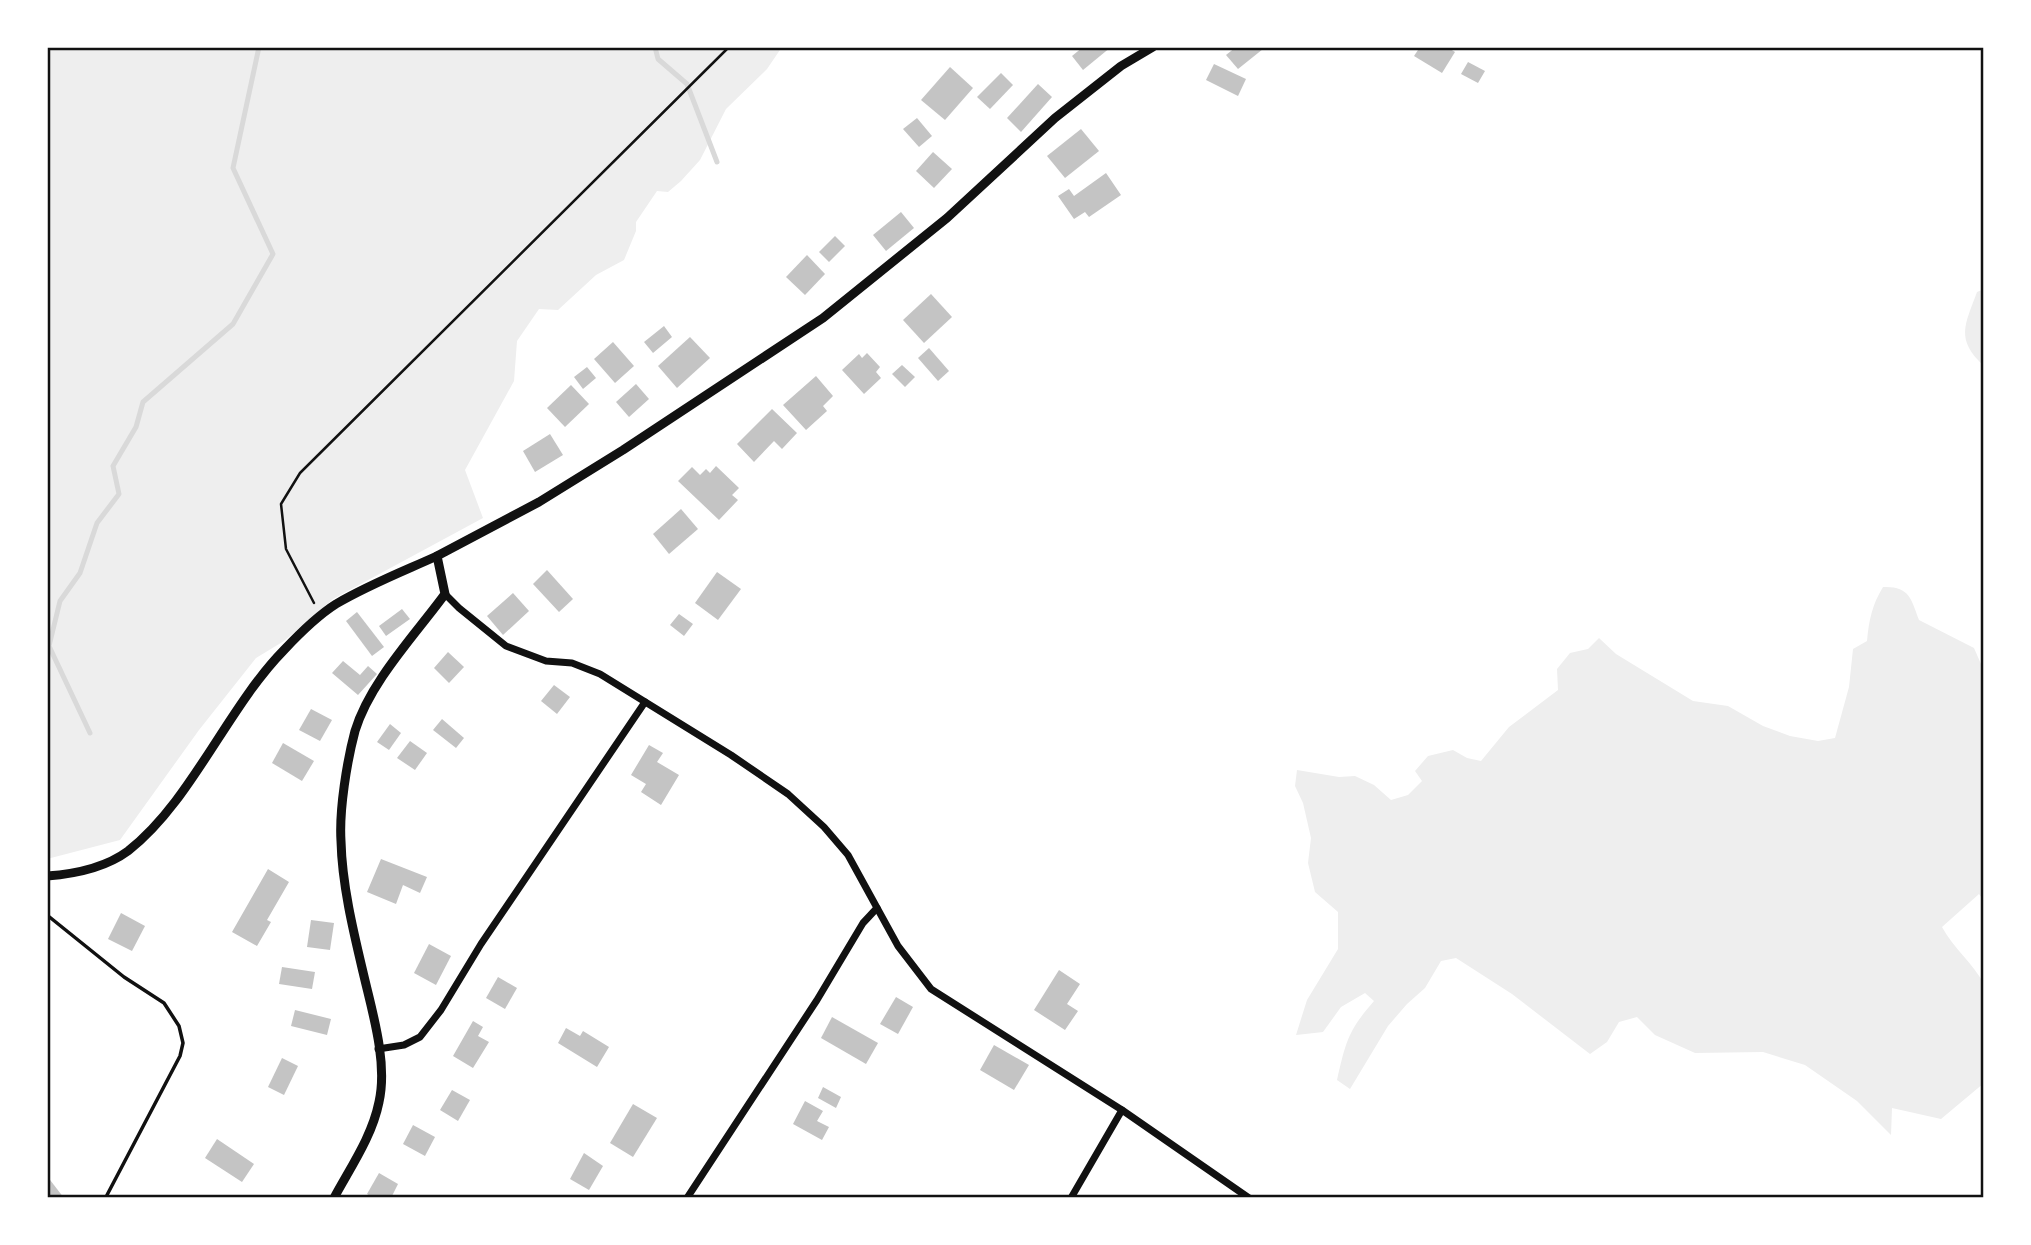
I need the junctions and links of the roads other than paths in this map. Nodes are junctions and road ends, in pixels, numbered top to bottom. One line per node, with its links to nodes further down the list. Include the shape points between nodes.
1 (1153, 47): 2 (street, via 1055,118 947,218 823,318 570,483)
2 (438, 556): 3 (street); 5 (street, via 338,603 283,651 155,827 126,852 84,871)
3 (446, 594): 4 (street, via 506,646 600,674); 8 (street, via 367,703 346,777 341,840)
4 (645, 702): 6 (street, via 788,794 848,855); 8 (street, via 441,1010 420,1037)
5 (47, 876)
6 (877, 908): 9 (street, via 930,989); 12 (street)
7 (47, 915): 10 (lane, via 164,1003 179,1026 183,1043)
8 (379, 1049): 11 (street, via 380,1101 368,1136)
9 (1122, 1110): 13 (street); 14 (street)
10 (107, 1195)
11 (334, 1198)
12 (687, 1198)
13 (1071, 1198)
14 (1249, 1198)

